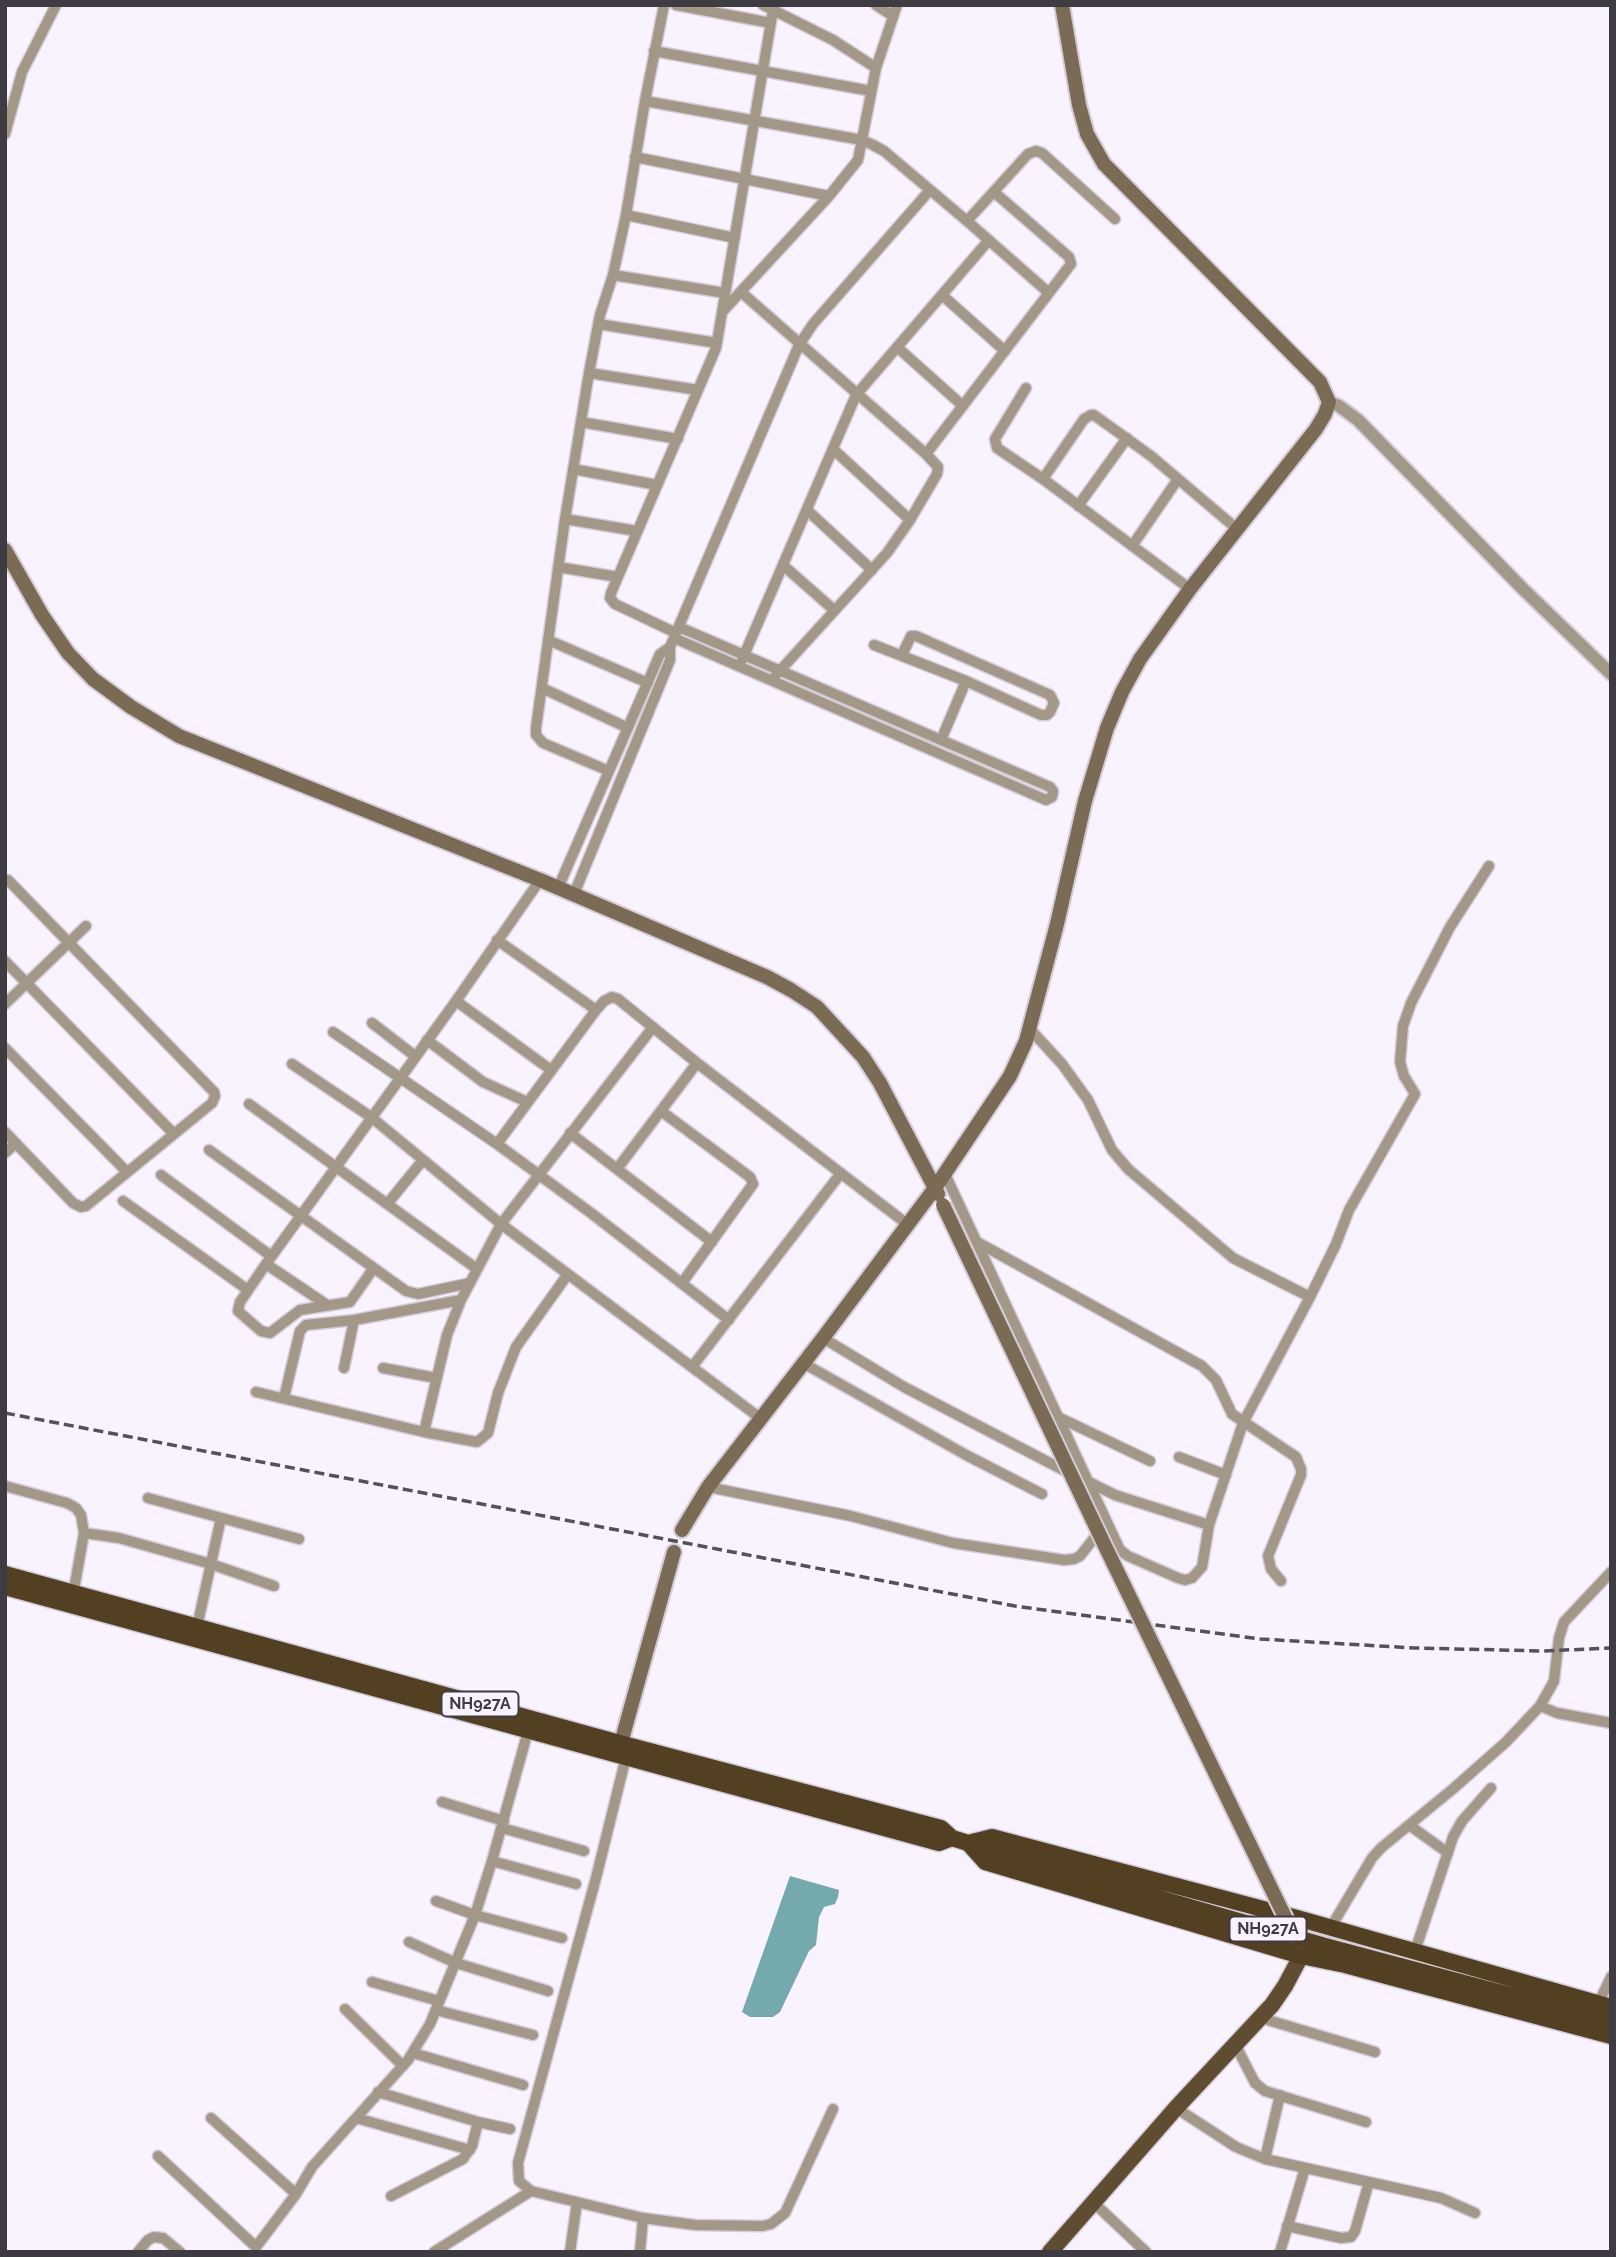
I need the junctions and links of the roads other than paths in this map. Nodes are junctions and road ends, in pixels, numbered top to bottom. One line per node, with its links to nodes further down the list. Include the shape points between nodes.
1 (56, 5): 16 (street, via 22,72)
2 (664, 5): 10 (street)
3 (676, 5): 9 (street)
4 (876, 5): 8 (street)
5 (897, 5): 8 (street)
6 (1062, 5): 43 (main road, via 1079,105 1087,134 1104,164 1320,382)
7 (768, 8): 9 (street); 11 (street, via 833,40)
8 (892, 16): 11 (street)
9 (771, 23): 12 (street)
10 (654, 51): 12 (street); 14 (street)
11 (876, 68): 13 (street)
12 (763, 70): 13 (street); 15 (street)
13 (871, 91): 17 (street)
14 (645, 101): 15 (street); 18 (street)
15 (754, 122): 17 (street); 19 (street)
16 (5, 134)
17 (862, 140): 20 (street, via 884,151); 22 (street, via 858,160)
18 (635, 157): 19 (street); 23 (street)
19 (745, 179): 22 (street); 26 (street)
20 (930, 190): 25 (street); 36 (street)
21 (994, 192): 24 (street, via 1028,154 1042,153); 25 (street); 31 (street, via 1071,260)
22 (829, 196): 29 (street)
23 (625, 215): 26 (street); 28 (street)
24 (1115, 219)
25 (967, 221): 27 (street)
26 (735, 239): 30 (street)
27 (989, 240): 31 (street); 32 (street)
28 (613, 275): 30 (street); 34 (street)
29 (741, 292): 33 (street); 36 (street)
30 (725, 293): 33 (street)
31 (1049, 293): 38 (street)
32 (942, 295): 37 (street); 38 (street)
33 (722, 313): 35 (street)
34 (598, 324): 35 (street); 39 (street)
35 (717, 343): 41 (street)
36 (799, 345): 42 (street); 68 (street)
37 (897, 347): 42 (street); 44 (street)
38 (1005, 351): 44 (street)
39 (589, 373): 41 (street); 45 (street)
40 (1026, 388): 51 (street, via 995,444 1002,454)
41 (698, 390): 47 (street)
42 (856, 395): 48 (street); 49 (street)
43 (1329, 402): 58 (main road, via 1316,429); 75 (street, via 1358,420)
44 (963, 406): 49 (street)
45 (581, 422): 47 (street); 50 (street)
46 (1127, 438): 51 (street, via 1091,415); 52 (street); 54 (street)
47 (678, 439): 53 (street)
48 (833, 449): 55 (street); 57 (street)
49 (926, 454): 57 (street, via 938,470)
50 (573, 469): 53 (street); 56 (street)
51 (1043, 479): 54 (street)
52 (1178, 479): 58 (street); 60 (street)
53 (657, 485): 59 (street)
54 (1078, 506): 60 (street)
55 (807, 510): 62 (street); 64 (street)
56 (565, 519): 59 (street); 63 (street)
57 (909, 520): 64 (street)
58 (1237, 529): 66 (main road)
59 (637, 531): 65 (street)
60 (1132, 546): 66 (street)
61 (5, 550): 85 (main road, via 68,653 131,707 179,736)
62 (784, 566): 67 (street); 71 (street)
63 (558, 567): 65 (street); 69 (street)
64 (872, 570): 67 (street)
65 (618, 577): 68 (street, via 610,598 615,604)
66 (1190, 589): 98 (main road, via 1140,659 1107,728)
67 (834, 610): 74 (street)
68 (675, 636): 71 (street); 73 (street); 78 (street, via 660,654); 87 (street, via 670,660)
69 (548, 639): 78 (street); 79 (street)
70 (874, 645): 72 (street)
71 (744, 655): 73 (street); 74 (street)
72 (902, 655): 77 (street); 77 (street, via 911,636 916,636 1050,695 1054,703 1047,715 1041,715)
73 (740, 667): 76 (street)
74 (780, 671): 76 (street); 81 (street)
75 (1611, 674)
76 (770, 680): 81 (street, via 1046,800 1052,797 1050,787)
77 (966, 681): 81 (street)
78 (648, 682): 80 (street)
79 (542, 688): 80 (street); 82 (street, via 538,739)
80 (628, 728): 82 (street)
81 (941, 740)
82 (609, 771): 86 (street)
83 (1489, 866): 141 (street, via 1410,1003 1400,1062 1415,1094 1349,1210)
84 (8, 880): 90 (street)
85 (540, 880): 86 (main road); 89 (street)
86 (558, 888): 87 (main road)
87 (573, 894): 126 (main road, via 767,977 817,1007 857,1049 880,1083)
88 (86, 926): 90 (street)
89 (497, 940): 93 (street); 95 (street)
90 (69, 943): 92 (street); 113 (street, via 214,1092 215,1100)
91 (5, 961): 92 (street)
92 (27, 983): 94 (street); 113 (street)
93 (456, 1001): 100 (street); 105 (street)
94 (5, 1004)
95 (596, 1010): 97 (street, via 608,998 618,999); 105 (street)
96 (372, 1023): 102 (street)
97 (653, 1027): 103 (street); 112 (street)
98 (1029, 1028): 124 (main road, via 1010,1076); 141 (street, via 1082,1091 1112,1150 1128,1169 1233,1258)
99 (332, 1032): 106 (street)
100 (427, 1040): 102 (street); 107 (street, via 483,1082)
101 (5, 1048): 121 (street)
102 (415, 1056): 106 (street)
103 (697, 1063): 109 (street); 122 (street)
104 (292, 1064): 110 (street)
105 (551, 1070): 107 (street)
106 (399, 1079): 110 (street); 115 (street)
107 (527, 1102): 115 (street)
108 (249, 1104): 119 (street)
109 (661, 1111): 120 (street); 132 (street, via 752,1180 752,1188)
110 (372, 1117): 118 (street); 119 (street)
111 (5, 1132): 114 (street)
112 (570, 1133): 120 (street); 123 (street)
113 (174, 1134): 121 (street)
114 (16, 1143): 117 (street); 121 (street, via 81,1207)
115 (496, 1144): 123 (street)
116 (209, 1150): 129 (street)
117 (5, 1153)
118 (423, 1160): 128 (street); 130 (street)
119 (337, 1166): 128 (street); 129 (street)
120 (617, 1169): 132 (street)
121 (127, 1172)
122 (841, 1173): 131 (street); 145 (street)
123 (538, 1174): 130 (street); 139 (street)
124 (945, 1174): 126 (main road); 133 (street)
125 (161, 1175): 134 (street)
126 (935, 1188): 131 (main road); 197 (main road, bridge)
127 (123, 1201): 140 (street)
128 (388, 1203): 136 (street)
129 (301, 1216): 134 (street); 135 (street)
130 (501, 1224): 136 (street); 137 (street)
131 (907, 1224): 146 (main road)
132 (712, 1242): 139 (street)
133 (976, 1242): 154 (street); 156 (street, via 1202,1366 1216,1380 1232,1414)
134 (269, 1260): 140 (street); 143 (street)
135 (373, 1269): 138 (street, via 412,1293); 143 (street, via 350,1302)
136 (477, 1269): 138 (street)
137 (568, 1274): 148 (street); 157 (street, via 516,1347 486,1436 477,1442)
138 (470, 1283): 142 (street)
139 (682, 1283): 145 (street)
140 (248, 1290): 143 (street, via 238,1311 266,1332 295,1312)
141 (1310, 1297): 156 (street)
142 (461, 1300): 144 (street); 151 (street, via 446,1335)
143 (327, 1304)
144 (354, 1320): 149 (street); 153 (street, via 302,1329)
145 (729, 1320): 148 (street)
146 (823, 1338): 147 (main road); 161 (street, via 904,1387)
147 (803, 1363): 155 (main road); 164 (street)
148 (692, 1367): 155 (street)
149 (344, 1368)
150 (383, 1368): 151 (street)
151 (436, 1378): 157 (street)
152 (257, 1392): 153 (street)
153 (284, 1398): 157 (street)
154 (1058, 1417): 159 (street); 161 (street)
155 (760, 1418): 163 (main road)
156 (1243, 1423): 160 (street); 176 (street, via 1285,1448 1301,1469 1268,1556)
157 (424, 1432)
158 (1179, 1457): 160 (street)
159 (1150, 1461)
160 (1226, 1475): 168 (street)
161 (1087, 1481): 167 (street); 168 (street, via 1115,1495)
162 (5, 1486): 170 (street, via 76,1508)
163 (708, 1487): 167 (street, via 851,1516 953,1543 1064,1560 1080,1556); 169 (main road)
164 (1042, 1494)
165 (148, 1497): 166 (street)
166 (221, 1518): 171 (street); 173 (street)
167 (1107, 1522): 168 (street, via 1125,1554 1185,1580 1202,1567)
168 (1209, 1525)
169 (682, 1530)
170 (84, 1533): 173 (street); 179 (street)
171 (299, 1539)
172 (674, 1552): 184 (main road)
173 (211, 1564): 177 (street); 180 (street)
174 (1611, 1572): 181 (street, via 1564,1622 1554,1681)
175 (5, 1574): 179 (highway, NH927A)
176 (1281, 1581)
177 (274, 1586)
178 (5, 1587): 179 (highway, NH927A)
179 (72, 1599): 180 (highway, NH927A); 183 (highway, NH927A)
180 (197, 1627): 184 (highway, NH927A)
181 (1540, 1706): 182 (street); 188 (street, via 1506,1742)
182 (1611, 1723)
183 (528, 1731): 184 (highway, NH927A); 187 (street)
184 (623, 1750): 189 (highway, NH927A, via 939,1843 952,1838); 232 (street, via 596,1878 518,2163 519,2181)
185 (1491, 1788): 191 (street, via 1462,1821)
186 (442, 1802): 187 (street)
187 (503, 1824): 190 (street); 192 (street)
188 (1409, 1825): 191 (street); 196 (street, via 1372,1858)
189 (968, 1843): 196 (highway, via 992,1837); 197 (highway, NH927A); 201 (highway, via 985,1862)
190 (584, 1851)
191 (1448, 1853): 200 (street)
192 (492, 1861): 193 (street); 195 (street)
193 (576, 1884)
194 (436, 1901): 195 (street)
195 (474, 1914): 198 (street); 202 (street)
196 (1331, 1927): 200 (highway)
197 (1292, 1936): 210 (highway, NH927A)
198 (562, 1938)
199 (409, 1942): 202 (street)
200 (1415, 1951): 207 (highway)
201 (1301, 1956): 209 (main road); 212 (highway)
202 (456, 1963): 205 (street); 206 (street)
203 (1611, 1977): 207 (street)
204 (372, 1982): 206 (street)
205 (548, 1991)
206 (438, 2006): 211 (street); 215 (street)
207 (1605, 2006)
208 (345, 2009): 216 (street)
209 (1261, 2018): 213 (main road); 214 (street)
210 (1611, 2022)
211 (534, 2035)
212 (1611, 2036)
213 (1236, 2046): 219 (street, via 1255,2083); 220 (main road)
214 (1375, 2052)
215 (413, 2053): 216 (street); 217 (street)
216 (402, 2066): 218 (street)
217 (523, 2085)
218 (378, 2092): 223 (street); 224 (street)
219 (1280, 2095): 225 (street); 229 (street)
220 (1177, 2108): 229 (street, via 1236,2147); 236 (main road)
221 (834, 2109): 238 (street, via 779,2220 750,2226)
222 (211, 2118): 233 (street)
223 (356, 2118): 227 (street); 233 (street, via 312,2167)
224 (478, 2122): 226 (street); 227 (street)
225 (1366, 2122)
226 (510, 2129)
227 (470, 2150): 234 (street, via 463,2159)
228 (158, 2156): 240 (street)
229 (1265, 2159): 230 (street)
230 (1305, 2168): 231 (street); 239 (street)
231 (1369, 2182): 237 (street, via 1441,2198); 239 (street, via 1351,2237)
232 (531, 2191): 235 (street); 243 (street)
233 (296, 2194): 240 (street)
234 (391, 2196)
235 (577, 2202): 238 (street); 244 (street)
236 (1093, 2202): 246 (main road); 247 (street)
237 (1475, 2213)
238 (643, 2218): 245 (street)
239 (1287, 2227): 248 (street)
240 (256, 2250)
241 (138, 2252): 242 (street, via 154,2237 163,2238)
242 (180, 2252)
243 (433, 2252)
244 (570, 2252)
245 (640, 2252)
246 (1050, 2252)
247 (1146, 2252)
248 (1280, 2252)

